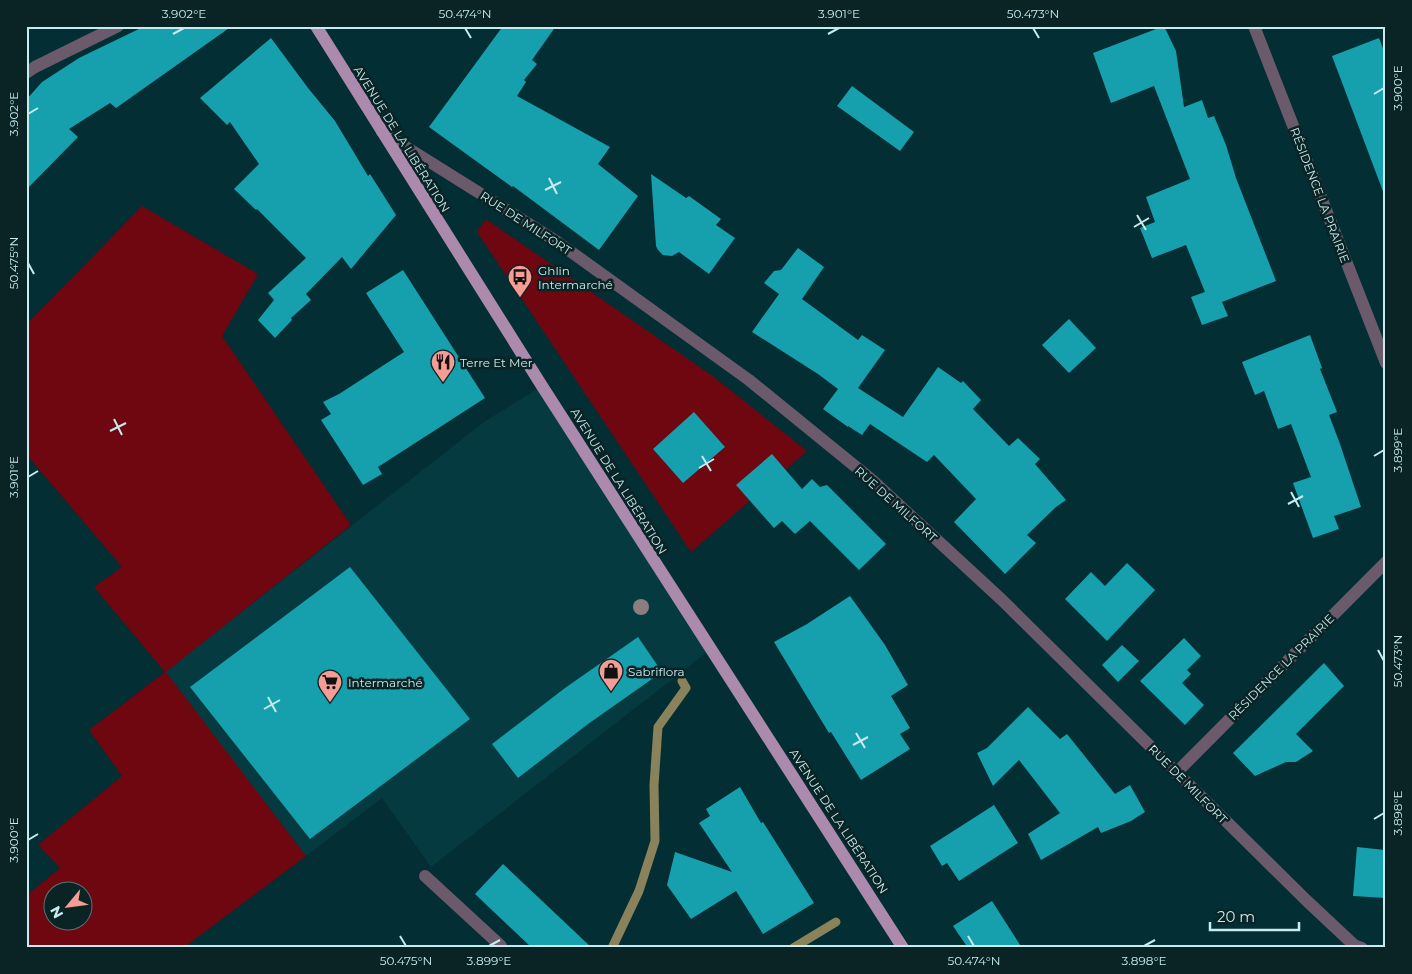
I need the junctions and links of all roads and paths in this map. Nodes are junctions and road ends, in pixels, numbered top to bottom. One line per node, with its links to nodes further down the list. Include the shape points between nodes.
1 (118, 26): 4 (street)
2 (316, 26): 5 (main road, AVENUE DE LA LIBÉRATION)
3 (1254, 26): 6 (street, RÉSIDENCE LA PRAIRIE)
4 (26, 72)
5 (382, 132): 8 (street, RUE DE MILFORT, via 556,241 749,380 872,480 1002,600); 12 (main road, AVENUE DE LA LIBÉRATION)
6 (1386, 363)
7 (1386, 562): 8 (street, RÉSIDENCE LA PRAIRIE)
8 (1176, 773): 11 (street, RUE DE MILFORT)
9 (424, 876): 10 (street)
10 (501, 947)
11 (1358, 947)
12 (903, 948)

